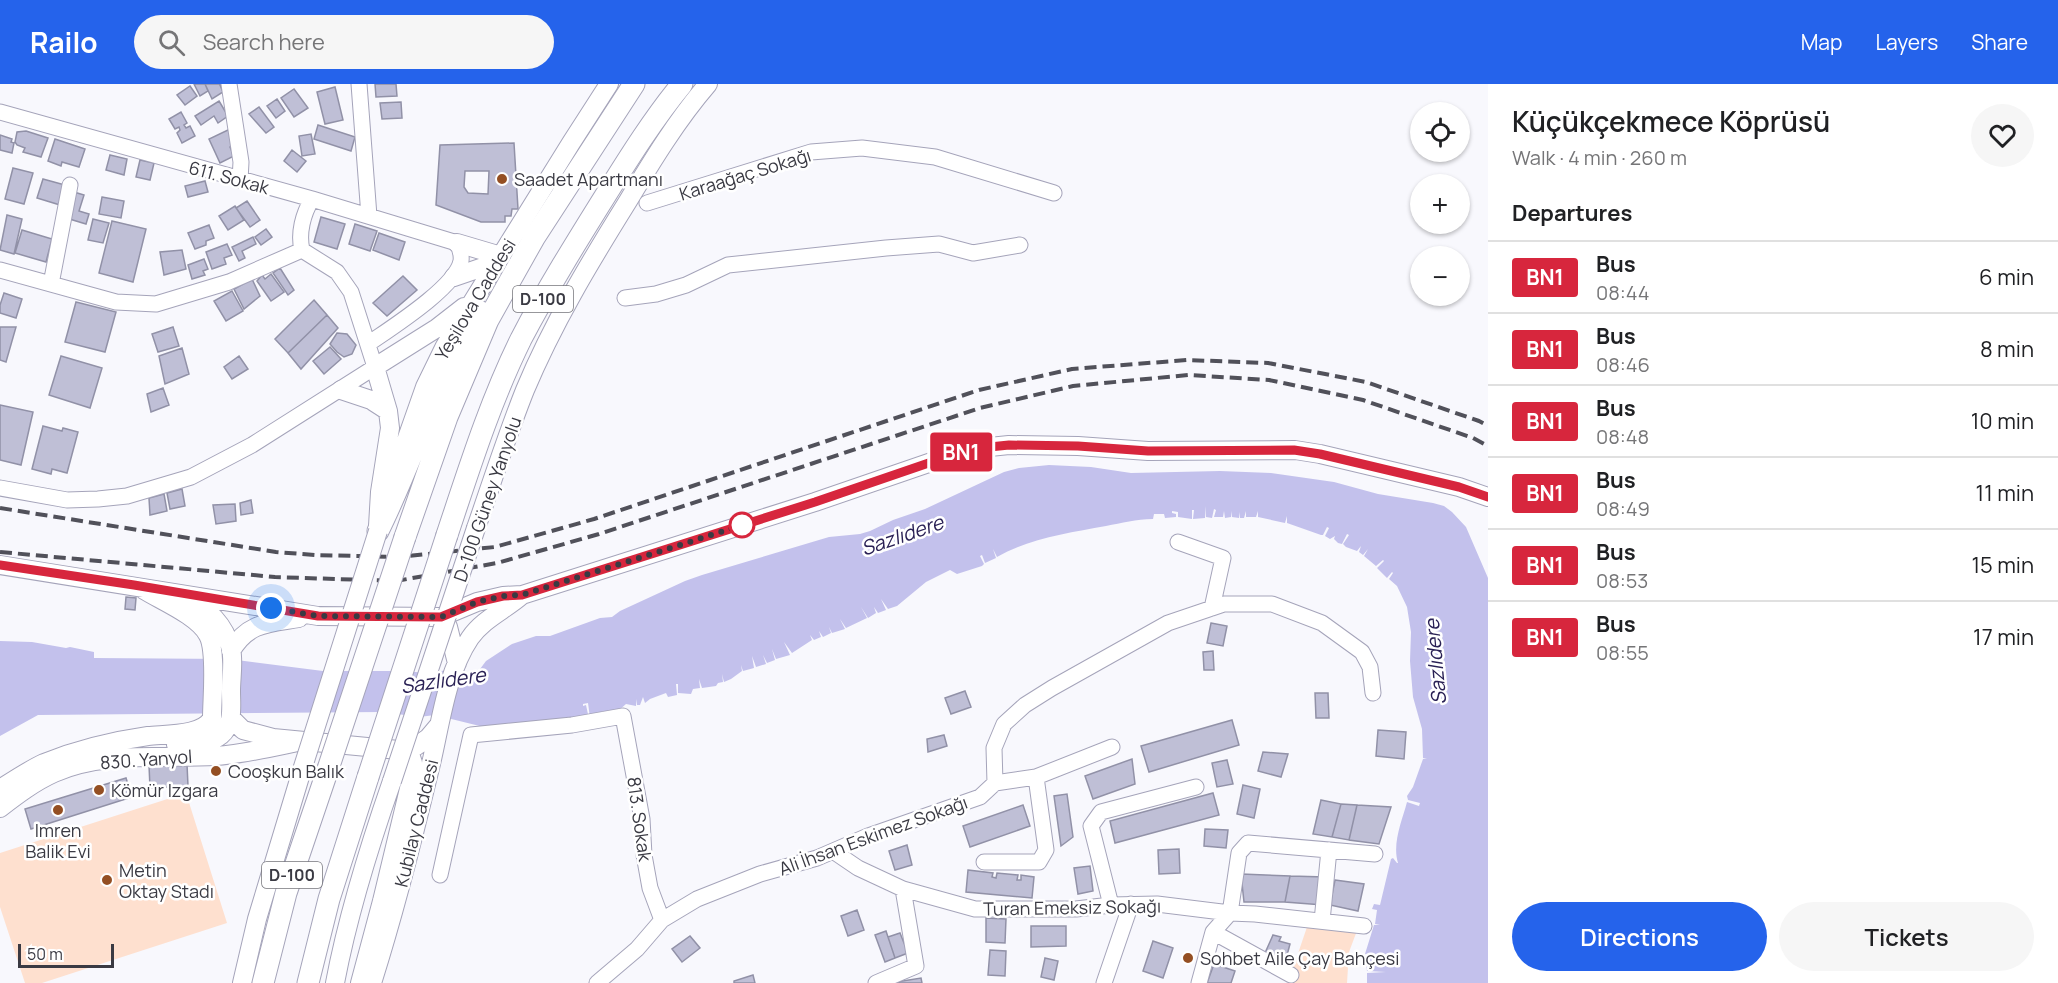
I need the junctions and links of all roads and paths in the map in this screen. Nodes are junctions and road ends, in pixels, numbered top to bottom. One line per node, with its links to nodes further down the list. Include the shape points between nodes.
1 (229, 84): 8 (street, via 241,162)
2 (359, 84): 13 (street)
3 (609, 84): 18 (main road, Yeşilova Caddesi)
4 (634, 84): 14 (highway, D-100)
5 (681, 84): 68 (highway, D-100, bridge, via 628,160 548,290 501,385 470,462 368,777 329,899)
6 (708, 84): 69 (main road, D-100 Güney Yanyolu, bridge, via 655,157 574,289 525,390 366,856)
7 (0, 112): 8 (street, 611. Sokak)
8 (240, 180): 11 (street, 611. Sokak)
9 (70, 184): 21 (street)
10 (1054, 192): 12 (street, Karaağaç Sokağı, via 935,157 862,148 811,152)
11 (312, 200): 13 (street, 611. Sokak); 17 (street, via 300,233)
12 (647, 203)
13 (369, 216): 15 (street, 611. Sokak)
14 (534, 238): 30 (highway, via 465,335 449,365); 67 (highway, D-100, bridge, via 488,320 429,466 283,904)
15 (457, 243): 18 (main road); 20 (street, via 461,262)
16 (1020, 245): 23 (street, via 973,253 939,244 728,265 686,285)
17 (302, 250): 21 (street, via 229,282 156,304 116,302); 24 (street, via 337,272 351,292)
18 (501, 256): 20 (main road, via 492,264); 22 (main road, Yeşilova Caddesi)
19 (0, 270): 21 (street)
20 (454, 277): 24 (street)
21 (51, 284)
22 (475, 298): 25 (main road, via 437,328); 30 (main road, Yeşilova Caddesi, via 425,387)
23 (625, 298)
24 (369, 344): 25 (street)
25 (375, 367): 26 (street); 27 (main road)
26 (341, 390): 27 (main road, via 371,400); 28 (street, via 191,477 138,493 67,500)
27 (388, 411): 30 (main road, via 390,428)
28 (0, 488)
29 (1488, 497): 34 (main road, via 1459,494 1294,450 1148,451 1036,444 980,448)
30 (378, 531): 66 (main road, bridge, via 257,919)
31 (1178, 542): 35 (street, via 1223,558)
32 (0, 565): 33 (main road)
33 (134, 585): 36 (main road); 38 (main road, via 203,608 222,628); 45 (main road, via 197,623 208,635 213,652 212,718 205,728)
34 (522, 595): 37 (main road, via 477,602); 39 (main road, Kubilay Caddesi, via 482,624 470,637)
35 (1212, 608): 40 (street, via 1224,604 1272,604 1322,623 1362,651 1370,667); 48 (street, via 1168,623 1025,705 1005,724 994,748)
36 (318, 616): 37 (main road); 38 (main road, via 255,626 244,633)
37 (441, 617): 39 (main road, via 448,627)
38 (231, 651): 41 (main road)
39 (457, 663): 42 (main road, Kubilay Caddesi)
40 (1373, 693)
41 (231, 718): 43 (main road, via 243,730); 45 (main road, via 223,732 210,741)
42 (439, 725): 46 (main road); 71 (main road, Kubilay Caddesi, via 394,911)
43 (302, 741): 46 (main road); 51 (main road, 830. Yanyol, via 218,756 145,757 77,766 54,773)
44 (1112, 747): 47 (street)
45 (88, 748): 50 (main road, 830. Yanyol, via 43,764)
46 (409, 752): 70 (main road, Kubilay Caddesi, via 413,772)
47 (1036, 777): 48 (street); 55 (street, via 1046,850 1039,862)
48 (995, 783): 53 (street, Ali İhsan Eskimez Sokağı, via 980,797)
49 (1196, 787): 59 (street, via 1101,812 1091,826)
50 (0, 789)
51 (0, 808)
52 (1329, 850): 54 (street); 60 (street, via 1248,843 1239,853); 62 (street)
53 (833, 851): 57 (street, Turan Emeksiz Sokağı, via 858,868); 61 (street, Ali İhsan Eskimez Sokağı, via 697,899)
54 (1375, 854)
55 (984, 862)
56 (440, 875): 61 (street, 813. Sokak, via 471,735 623,717 642,819 648,879)
57 (903, 889): 59 (street, Turan Emeksiz Sokağı, via 975,909); 73 (street, via 916,966)
58 (1131, 904): 59 (street, Turan Emeksiz Sokağı); 60 (street, Turan Emeksiz Sokağı); 74 (street)
59 (1111, 905)
60 (1230, 913): 62 (street, Turan Emeksiz Sokağı); 64 (street)
61 (662, 920): 72 (street, Ali İhsan Eskimez Sokağı, via 637,949)
62 (1322, 921): 63 (street, Turan Emeksiz Sokağı)
63 (1364, 926)
64 (1213, 933): 65 (street); 75 (street)
65 (1291, 975)
66 (242, 983)
67 (263, 983)
68 (308, 983)
69 (335, 983)
70 (360, 983)
71 (372, 983)
72 (597, 983)
73 (876, 983)
74 (1104, 983)
75 (1198, 983)

